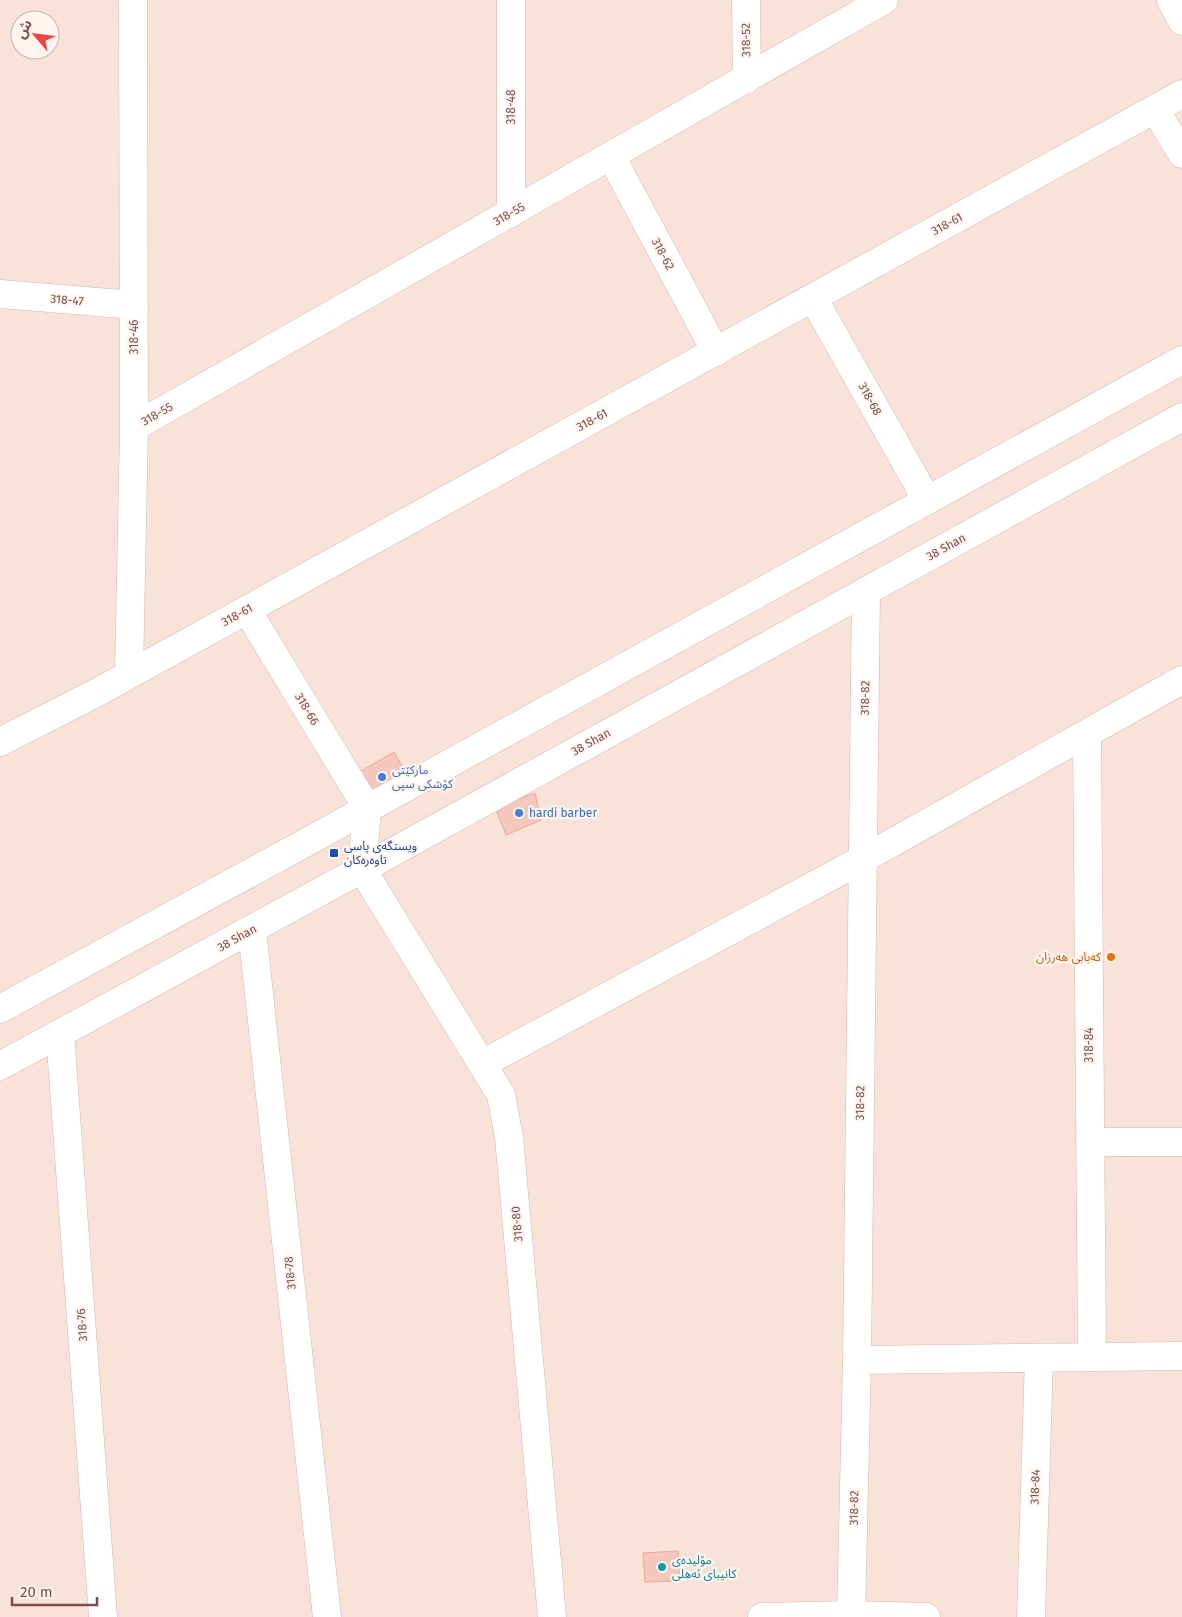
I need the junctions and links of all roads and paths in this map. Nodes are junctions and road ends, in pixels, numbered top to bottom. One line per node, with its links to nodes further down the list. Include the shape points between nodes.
1 (133, 0): 15 (street, 318-46)
2 (511, 0): 12 (street, 318-48)
3 (746, 0): 7 (street, 318-52)
4 (884, 0): 7 (street, 318-55)
5 (1171, 0): 6 (street)
6 (1182, 21)
7 (747, 80): 11 (street, 318-55)
8 (1182, 94): 9 (street, 318-61)
9 (1155, 109): 10 (street); 14 (street, 318-61)
10 (1182, 154)
11 (611, 156): 12 (street, 318-55); 16 (street, 318-62)
12 (511, 213): 19 (street, 318-55)
13 (0, 294): 15 (street, 318-47)
14 (813, 298): 16 (street, 318-61); 20 (street, 318-68)
15 (134, 305): 19 (street, 318-46)
16 (716, 352): 22 (street, 318-61)
17 (1182, 360): 20 (street)
18 (1182, 417): 21 (street, 38 Shan)
19 (134, 427): 23 (street, 318-46)
20 (927, 500): 27 (street)
21 (866, 591): 28 (street, 318-82); 29 (street, 38 Shan)
22 (247, 610): 23 (street, 318-61); 27 (street, 318-66)
23 (129, 674): 26 (street, 318-61)
24 (1182, 680): 25 (street)
25 (1087, 734): 28 (street); 35 (street, 318-84)
26 (0, 742)
27 (368, 808): 29 (street); 31 (street)
28 (863, 859): 33 (street); 40 (street, 318-82)
29 (362, 870): 30 (street, 38 Shan); 33 (street, 318-80)
30 (252, 930): 32 (street, 38 Shan); 43 (street, 318-78)
31 (0, 1008)
32 (60, 1034): 34 (street, 38 Shan); 42 (street, 318-76)
33 (482, 1064): 44 (street, 318-80, via 502,1096 509,1137)
34 (0, 1066)
35 (1090, 1142): 36 (street); 38 (street, 318-84)
36 (1182, 1142)
37 (1182, 1356): 38 (street)
38 (1092, 1357): 39 (street)
39 (1039, 1358): 40 (street); 47 (street, 318-84)
40 (857, 1360): 41 (street, 318-82)
41 (851, 1615): 45 (street); 46 (street)
42 (103, 1617)
43 (327, 1617)
44 (552, 1617)
45 (762, 1617)
46 (926, 1617)
47 (1031, 1617)

